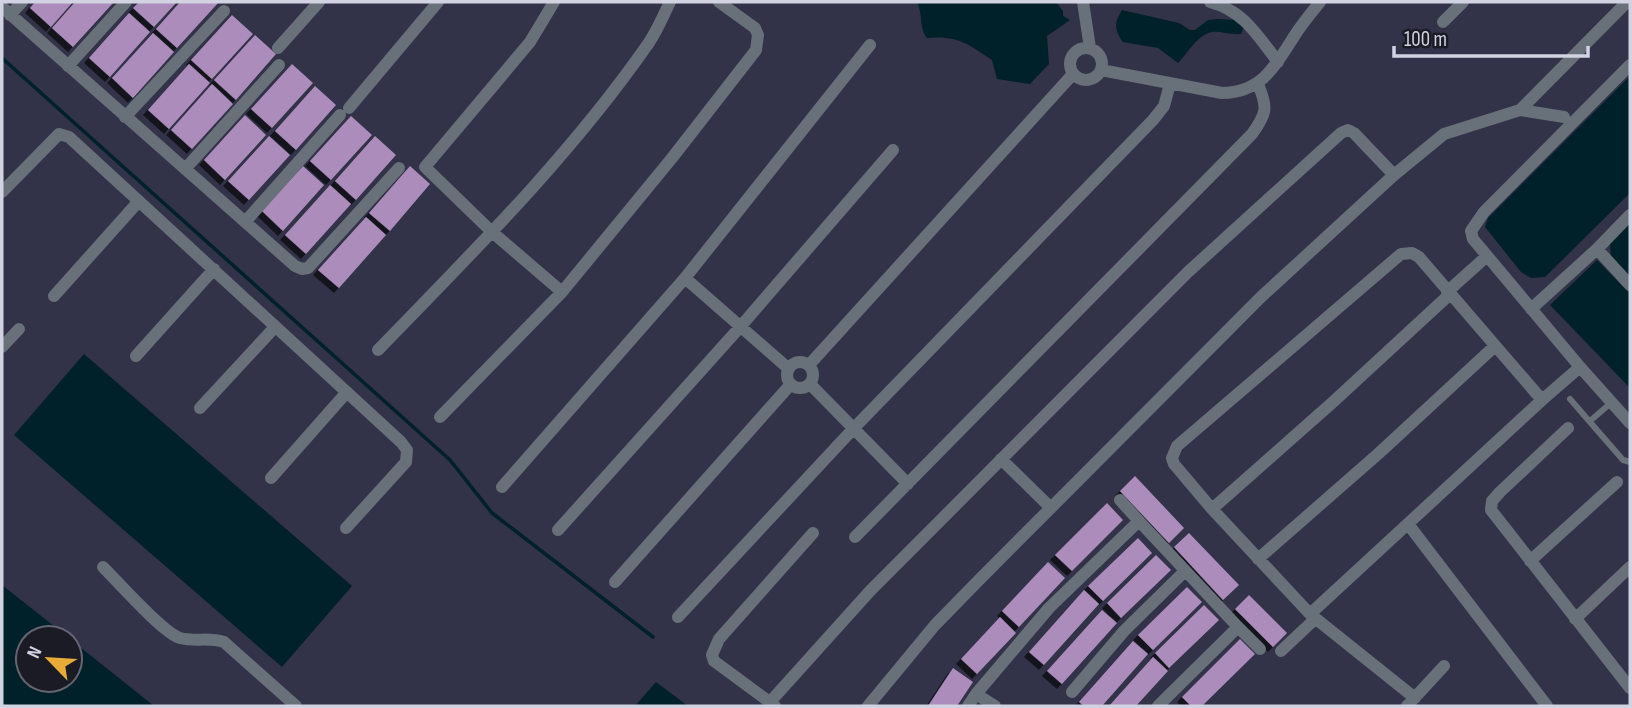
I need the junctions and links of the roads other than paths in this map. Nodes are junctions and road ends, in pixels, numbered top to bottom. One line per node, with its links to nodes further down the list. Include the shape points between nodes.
1 (22, 2): 13 (street)
2 (126, 2): 22 (street)
3 (319, 2): 17 (street)
4 (438, 2): 37 (street)
5 (554, 2): 38 (street, via 530,42 425,167)
6 (670, 2): 38 (street, via 649,42 583,129)
7 (719, 2): 44 (street, via 755,28 756,50)
8 (1083, 2): 18 (street)
9 (1210, 2): 19 (street, via 1245,20)
10 (1320, 2): 19 (street)
11 (1463, 2): 15 (street)
12 (1627, 2): 27 (street)
13 (6, 11): 22 (street)
14 (224, 11): 28 (street)
15 (1443, 22)
16 (870, 45): 42 (street)
17 (278, 48)
18 (1090, 48): 23 (street, via 1102,59); 24 (street, via 1074,53 1070,63)
19 (1278, 62): 26 (street)
20 (279, 65): 32 (street)
21 (1630, 65): 40 (street, via 1475,222 1473,239)
22 (68, 66): 28 (street)
23 (1101, 70): 24 (street, via 1088,80); 25 (street)
24 (1073, 74): 55 (street)
25 (1170, 84): 26 (street, via 1236,93); 68 (street, via 1164,106 1153,120)
26 (1258, 84): 74 (street, via 1265,112 1252,134)
27 (1520, 110): 29 (street); 33 (street, via 1444,134)
28 (125, 117): 32 (street)
29 (1564, 117)
30 (893, 150): 48 (street)
31 (399, 168): 37 (street, via 308,268 295,266)
32 (185, 169): 37 (street)
33 (1394, 175): 70 (street, via 1354,133 1341,134 1188,272); 77 (street, via 1261,297)
34 (2, 192): 35 (street, via 63,134)
35 (139, 201): 41 (street); 46 (street)
36 (1630, 215): 39 (street)
37 (245, 222)
38 (492, 232): 44 (street); 53 (street)
39 (1597, 249): 43 (street); 47 (street)
40 (1487, 256): 45 (street); 47 (street)
41 (214, 269): 49 (street); 54 (street)
42 (685, 278): 48 (street); 75 (street)
43 (1630, 285)
44 (562, 292): 65 (street)
45 (1448, 293): 51 (street); 78 (street); 78 (street, via 1419,257 1401,254 1177,446 1174,464)
46 (54, 296)
47 (1531, 309): 56 (street)
48 (741, 326): 57 (street); 82 (street)
49 (275, 327): 60 (street); 64 (street)
50 (19, 330): 52 (street)
51 (1495, 346): 62 (street); 85 (street)
52 (2, 348)
53 (378, 350)
54 (136, 356)
55 (809, 365): 57 (street, via 794,363); 59 (street, via 813,371)
56 (1580, 367): 62 (street); 63 (street)
57 (789, 369): 58 (street)
58 (791, 384): 59 (street); 90 (street)
59 (810, 384): 68 (street)
60 (346, 392): 72 (street); 81 (street, via 401,442 408,456)
61 (1570, 399): 66 (lane)
62 (1542, 400): 80 (street)
63 (1613, 402): 66 (lane); 67 (street)
64 (200, 408)
65 (440, 418)
66 (1590, 421): 71 (lane)
67 (1630, 423)
68 (855, 428): 74 (street); 91 (street)
69 (1568, 428): 86 (street, via 1492,501 1491,510)
70 (1001, 459): 77 (street); 102 (street, via 870,591)
71 (1630, 463)
72 (271, 478)
73 (1617, 482): 86 (street)
74 (908, 484): 84 (street)
75 (502, 487)
76 (1120, 500): 79 (street)
77 (1051, 508): 104 (street, via 935,625)
78 (1212, 509): 85 (street)
79 (1139, 521): 89 (street); 100 (street, via 1049,608)
80 (1408, 524): 92 (street); 108 (street)
81 (345, 528)
82 (558, 530)
83 (813, 533): 102 (street, via 713,648 714,661)
84 (855, 537)
85 (1258, 559): 92 (street)
86 (1530, 561): 93 (street)
87 (1630, 567): 93 (street)
88 (103, 568): 103 (street, via 172,635 224,642)
89 (1185, 571): 94 (street); 99 (street, via 1124,631)
90 (615, 582)
91 (678, 617)
92 (1312, 617): 96 (street); 101 (street)
93 (1575, 619): 98 (street)
94 (1238, 627): 95 (street); 107 (street)
95 (1260, 649)
96 (1281, 651)
97 (1444, 666): 101 (street)
98 (1628, 678)
99 (1072, 692)
100 (976, 694): 105 (street); 106 (street)
101 (1411, 702)
102 (772, 704)
103 (296, 706)
104 (867, 706)
105 (968, 706)
106 (995, 706)
107 (1158, 706)
108 (1547, 706)

